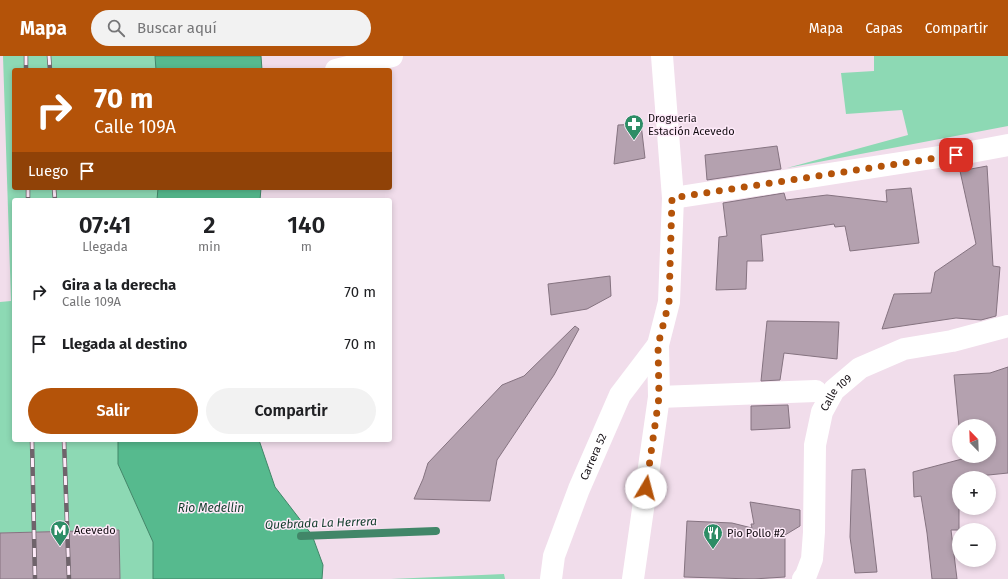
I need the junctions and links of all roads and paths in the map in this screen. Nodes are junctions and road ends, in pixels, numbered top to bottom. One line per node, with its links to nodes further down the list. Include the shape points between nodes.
1 (392, 56): 3 (street)
2 (662, 56): 5 (street, Carrera 52)
3 (344, 68)
4 (1008, 146): 5 (street)
5 (672, 198): 7 (street, Carrera 52, via 669,302)
6 (1008, 326): 10 (street, Calle 109, via 952,341 904,349 860,368 834,390 822,412 815,445 812,559)
7 (658, 345): 9 (street, Carrera 52); 11 (street, Carrera 52, via 620,395 579,489 554,556)
8 (816, 392): 9 (street)
9 (659, 397): 12 (street, Carrera 52)
10 (805, 577)
11 (551, 579)
12 (633, 579)

